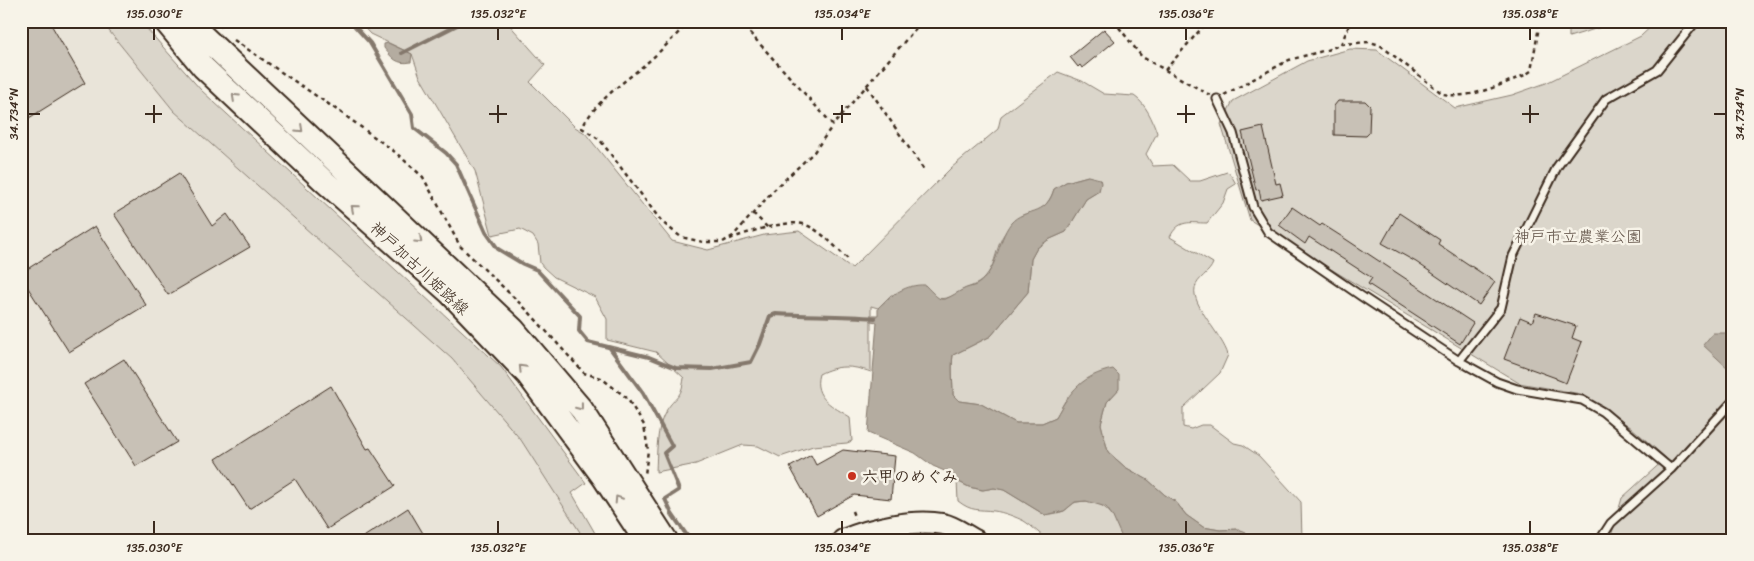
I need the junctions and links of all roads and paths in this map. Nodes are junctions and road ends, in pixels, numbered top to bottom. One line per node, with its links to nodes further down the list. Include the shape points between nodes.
1 (166, 21): 29 (main road, 神戸加古川姫路線, one-way to 1, via 528,375 450,292 324,181 203,66)
2 (190, 21): 27 (main road, 神戸加古川姫路線, one-way to 27, via 513,329 582,410)
3 (217, 21): 12 (path)
4 (690, 21): 22 (path, via 601,103 582,128 600,140 662,222 680,237)
5 (739, 21): 18 (path)
6 (922, 21): 16 (path)
7 (1114, 21): 15 (path, via 1142,57)
8 (1208, 21): 15 (path)
9 (1351, 21): 14 (path)
10 (1540, 21): 14 (path, via 1531,71 1472,95 1443,94 1388,51 1370,42)
11 (1696, 21): 24 (lane, via 1657,70 1606,100 1557,167 1513,256 1501,308)
12 (224, 31)
13 (228, 36): 27 (path, via 395,152 422,177 460,246 528,311 584,373 601,378 627,398 644,425 648,450 645,474)
14 (1341, 44): 17 (path, via 1289,60)
15 (1165, 70): 17 (path)
16 (866, 86): 18 (path); 19 (path)
17 (1217, 99): 24 (lane, via 1233,133 1253,207 1268,232)
18 (833, 125): 20 (path, via 814,152)
19 (924, 170)
20 (753, 213): 21 (path); 22 (path)
21 (768, 228): 22 (path); 23 (path, via 805,224)
22 (724, 242)
23 (849, 260)
24 (1459, 361): 26 (lane, via 1517,389 1582,400 1603,412)
25 (1733, 401): 26 (lane)
26 (1671, 470): 32 (lane, via 1611,524)
27 (633, 486): 30 (main road, 神戸加古川姫路線)
28 (972, 539): 31 (street, via 944,524 910,524 861,532)
29 (645, 540)
30 (666, 540)
31 (843, 540)
32 (1600, 540)

